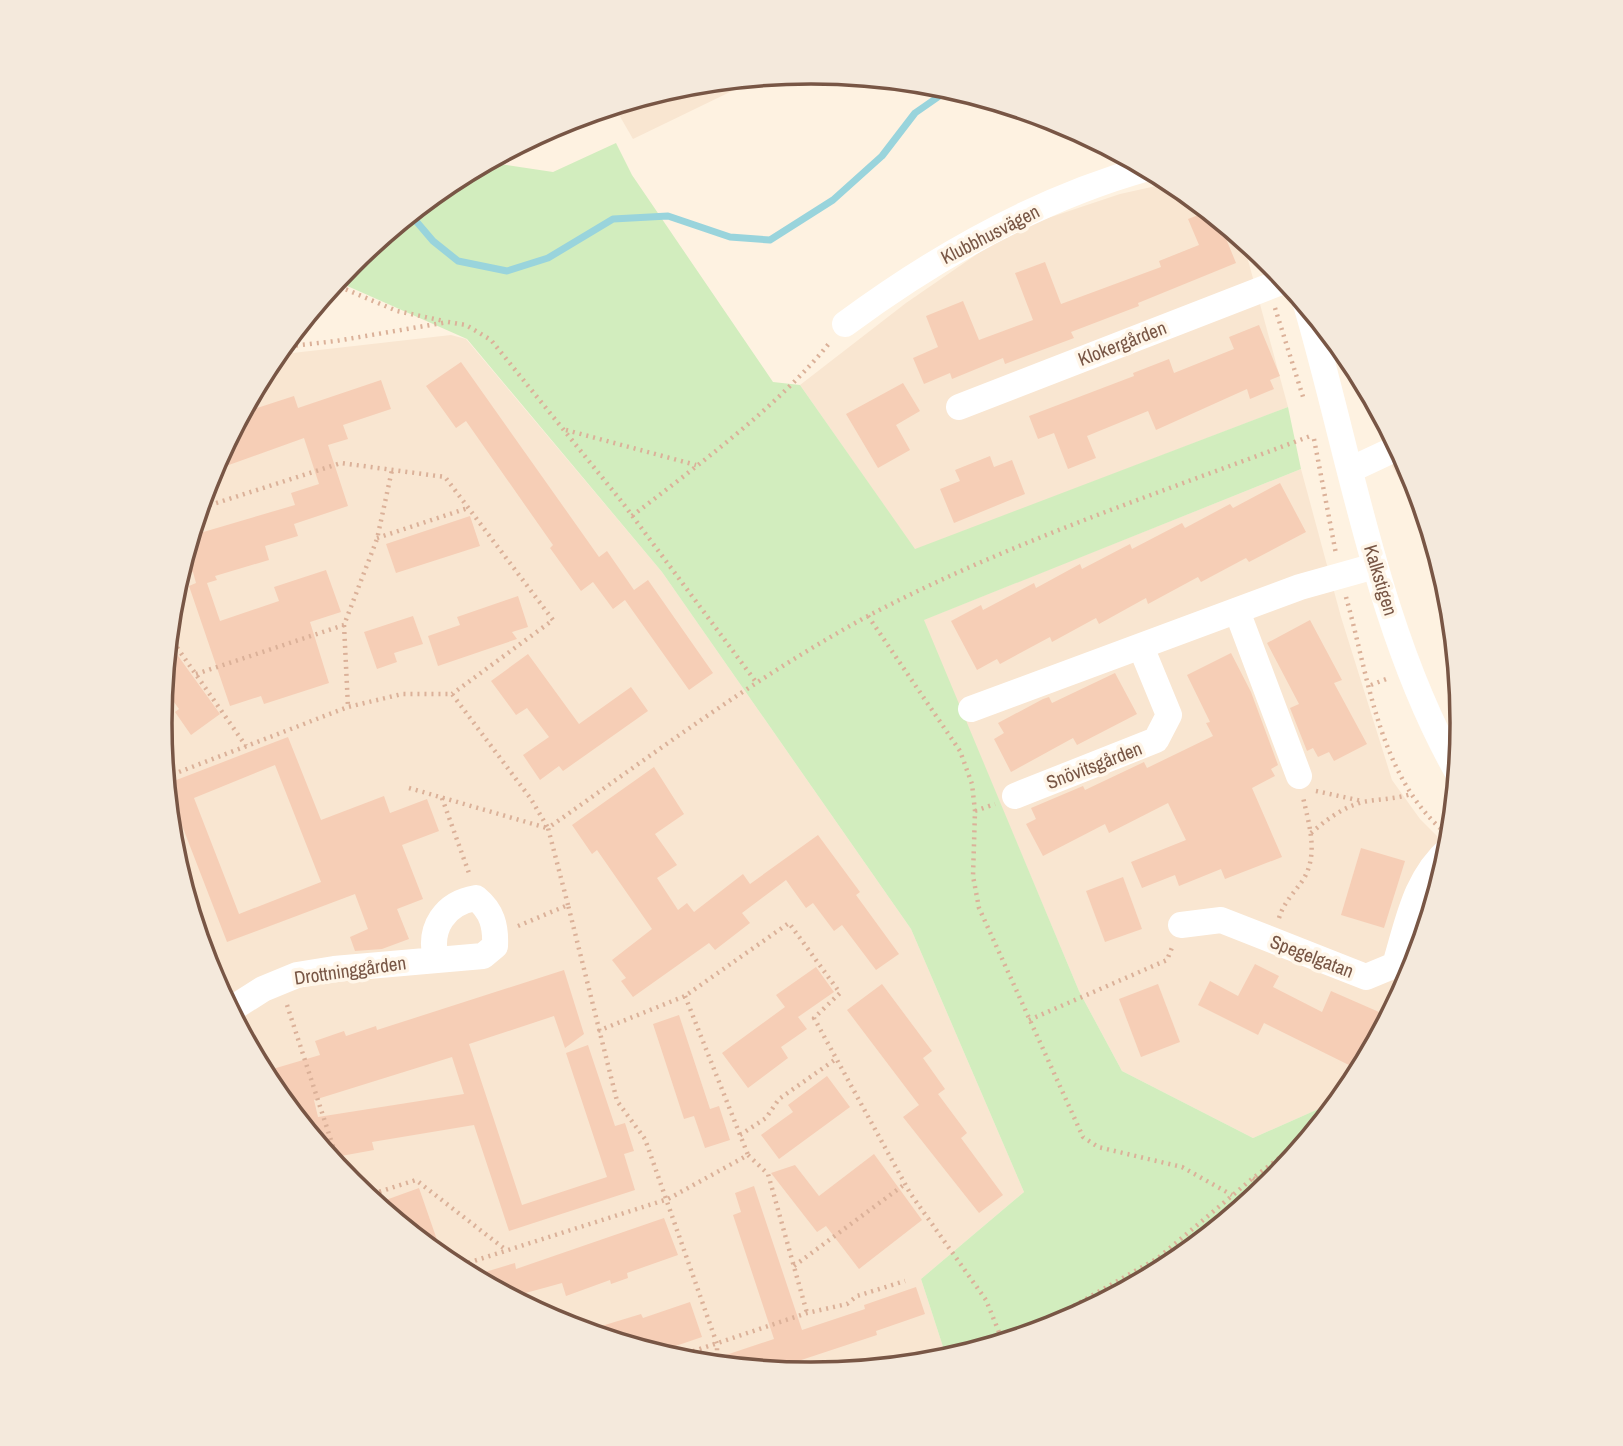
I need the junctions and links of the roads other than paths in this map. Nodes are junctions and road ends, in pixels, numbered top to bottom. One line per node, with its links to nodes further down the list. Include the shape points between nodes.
1 (1135, 173): 3 (street, Klubbhusvägen, via 1029,212 972,240)
2 (1275, 284): 7 (street, Klokergården)
3 (845, 324)
4 (1313, 328): 6 (street, Kalkstigen)
5 (1335, 357): 6 (street)
6 (1328, 378): 9 (street, Kalkstigen)
7 (959, 407)
8 (1390, 451): 9 (street)
9 (1352, 470): 10 (street, Kalkstigen)
10 (1375, 566): 11 (street); 14 (street, Kalkstigen, via 1419,692)
11 (1237, 611): 12 (street); 15 (street)
12 (1141, 647): 13 (street); 16 (street, Snövitsgården, via 1169,715 1156,740)
13 (971, 709)
14 (1449, 756)
15 (1300, 782)
16 (1015, 796)
17 (1435, 861): 18 (street, Spegelgatan, via 1419,889 1395,965 1366,977 1221,920)
18 (1181, 925)
19 (436, 959): 19 (street, Drottninggården, via 466,960 483,956 495,946 484,908 462,900 448,909 432,943); 20 (street, Drottninggården, via 334,969 279,981)
20 (238, 1005)

